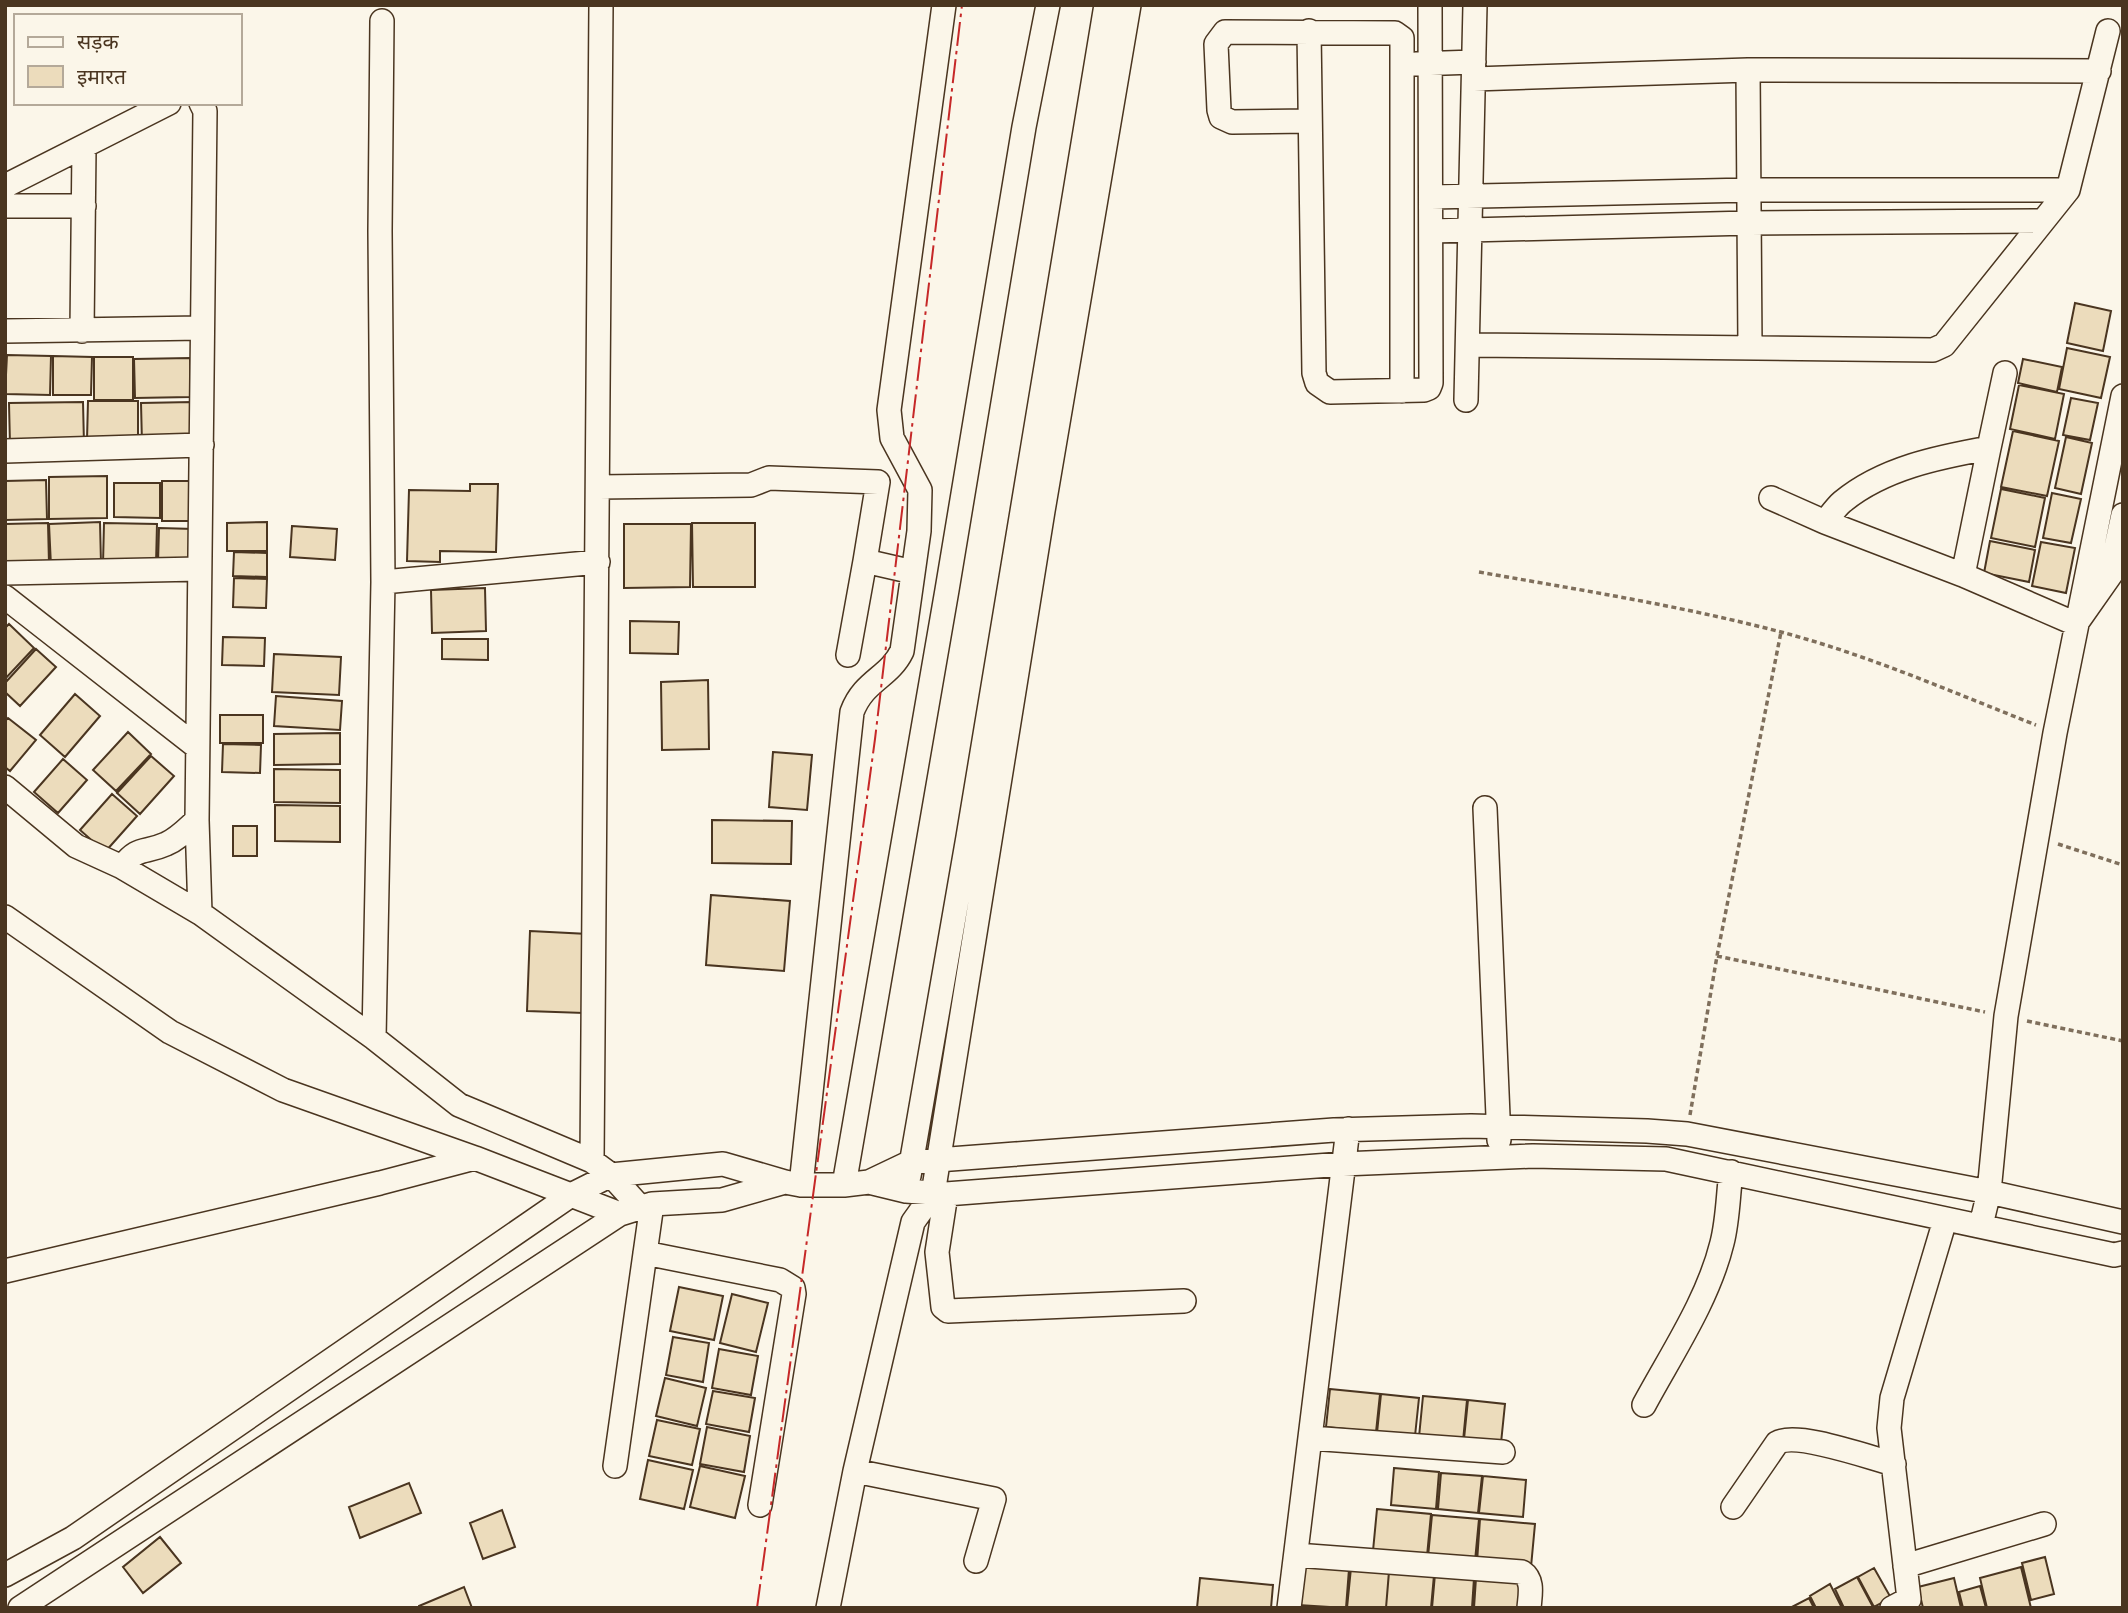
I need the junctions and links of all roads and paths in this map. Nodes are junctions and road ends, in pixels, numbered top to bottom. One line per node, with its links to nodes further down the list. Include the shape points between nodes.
1 (601, 5): 43 (street)
2 (944, 5): 54 (street, via 889,410 892,438 920,490)
3 (1048, 5): 56 (street)
4 (1106, 5): 82 (street)
5 (1129, 5): 80 (street)
6 (1430, 5): 11 (street)
7 (1475, 5): 14 (street)
8 (382, 21): 55 (street)
9 (1309, 31): 12 (street, via 1395,33 1402,38); 18 (street); 18 (street, via 1225,32 1216,44 1221,117 1232,122)
10 (2109, 31): 15 (street)
11 (1430, 64): 12 (street); 14 (street); 24 (street)
12 (1402, 65): 37 (street)
13 (1748, 70): 14 (street); 15 (street); 21 (street)
14 (1474, 71): 23 (street)
15 (2099, 71): 22 (street)
16 (165, 105): 19 (street)
17 (202, 105): 31 (street)
18 (1310, 121): 37 (street, via 1317,383 1331,392)
19 (84, 148): 20 (street); 26 (street)
20 (5, 186)
21 (1749, 190): 22 (street); 23 (street); 28 (street)
22 (2068, 190): 27 (street)
23 (1471, 195): 24 (street); 29 (street)
24 (1431, 197): 30 (street)
25 (5, 206): 26 (street)
26 (84, 206): 33 (street)
27 (2043, 221): 28 (street); 35 (street, via 1944,345 1933,350)
28 (1749, 223): 29 (street); 35 (street)
29 (1470, 229): 30 (street); 34 (street)
30 (1431, 230): 37 (street, via 1431,383 1424,390)
31 (201, 328): 33 (street); 40 (street)
32 (5, 331): 33 (street)
33 (82, 331)
34 (1468, 345): 35 (street); 39 (street)
35 (1750, 347)
36 (2005, 373): 41 (street)
37 (1402, 391)
38 (2123, 396): 58 (street)
39 (1466, 400)
40 (202, 445): 42 (street); 50 (street)
41 (1989, 448): 46 (street, via 1935,458 1876,480 1842,502); 53 (street)
42 (5, 451)
43 (598, 487): 47 (street, via 751,485 769,478 878,482); 48 (street)
44 (1771, 498): 46 (street)
45 (2123, 515): 49 (street)
46 (1825, 523): 53 (street)
47 (865, 561): 54 (street); 60 (street)
48 (598, 562): 55 (street); 81 (street)
49 (2117, 565): 58 (street)
50 (199, 569): 52 (street); 62 (street)
51 (1479, 572): 59 (path)
52 (5, 573)
53 (1963, 575): 58 (street)
54 (912, 578): 56 (street); 87 (street, via 902,651 892,666 867,686 852,712)
55 (383, 582): 73 (street)
56 (947, 590): 88 (street)
57 (5, 597): 62 (street)
58 (2076, 624): 61 (street)
59 (1782, 632): 61 (path, via 1894,669); 71 (path)
60 (848, 655)
61 (2055, 733): 66 (street)
62 (197, 747): 65 (street)
63 (5, 787): 68 (street, via 76,846)
64 (1485, 808): 75 (street)
65 (197, 820): 68 (street, via 164,845 132,854); 69 (street)
66 (2039, 838): 67 (path); 72 (street)
67 (2123, 865)
68 (122, 867): 69 (street)
69 (200, 913): 73 (street)
70 (5, 917): 78 (street, via 170,1032 283,1090)
71 (1717, 956): 72 (path); 77 (path)
72 (2006, 1016): 74 (path); 90 (street)
73 (374, 1038): 81 (street, via 459,1105)
74 (2123, 1041)
75 (1499, 1127): 76 (street); 77 (street); 79 (street)
76 (1348, 1129): 80 (street); 83 (street)
77 (1687, 1134): 90 (street)
78 (475, 1158): 92 (street); 100 (street)
79 (1500, 1158): 83 (street); 84 (street, via 1666,1159)
80 (939, 1160): 82 (street); 91 (street)
81 (592, 1161): 85 (street)
82 (911, 1162): 86 (street); 89 (street)
83 (1343, 1164): 91 (street); 103 (street)
84 (1731, 1172): 94 (street); 102 (street, via 1716,1264)
85 (611, 1175): 87 (street, via 723,1164); 92 (street); 93 (street)
86 (869, 1182): 88 (street); 89 (street)
87 (793, 1184): 88 (street); 93 (street, via 722,1200)
88 (844, 1185)
89 (906, 1191): 91 (street); 95 (street)
90 (1989, 1192): 96 (street); 97 (street)
91 (940, 1194): 95 (street); 101 (street, via 937,1252 943,1307 948,1311)
92 (571, 1195): 93 (street); 114 (street, via 73,1538)
93 (637, 1208): 98 (street); 116 (street)
94 (1945, 1220): 97 (street); 105 (street, via 1892,1398 1889,1428)
95 (913, 1222): 107 (street)
96 (2123, 1222)
97 (1981, 1225): 99 (street, via 2114,1255)
98 (645, 1253): 106 (street); 108 (street, via 779,1280 793,1288)
99 (2123, 1253)
100 (5, 1271)
101 (1184, 1301)
102 (1644, 1405)
103 (1310, 1438): 104 (street); 111 (street)
104 (1503, 1452)
105 (1894, 1464): 109 (street, via 1799,1439 1783,1439); 113 (street)
106 (615, 1466)
107 (855, 1471): 112 (street, via 994,1499); 117 (street)
108 (760, 1505)
109 (1732, 1507)
110 (2044, 1524): 113 (street)
111 (1296, 1555): 118 (street); 119 (street, via 1522,1572 1531,1583)
112 (976, 1561)
113 (1905, 1566): 115 (street)
114 (5, 1575)
115 (1904, 1605)
116 (20, 1608)
117 (828, 1608)
118 (1289, 1608)
119 (1529, 1608)

